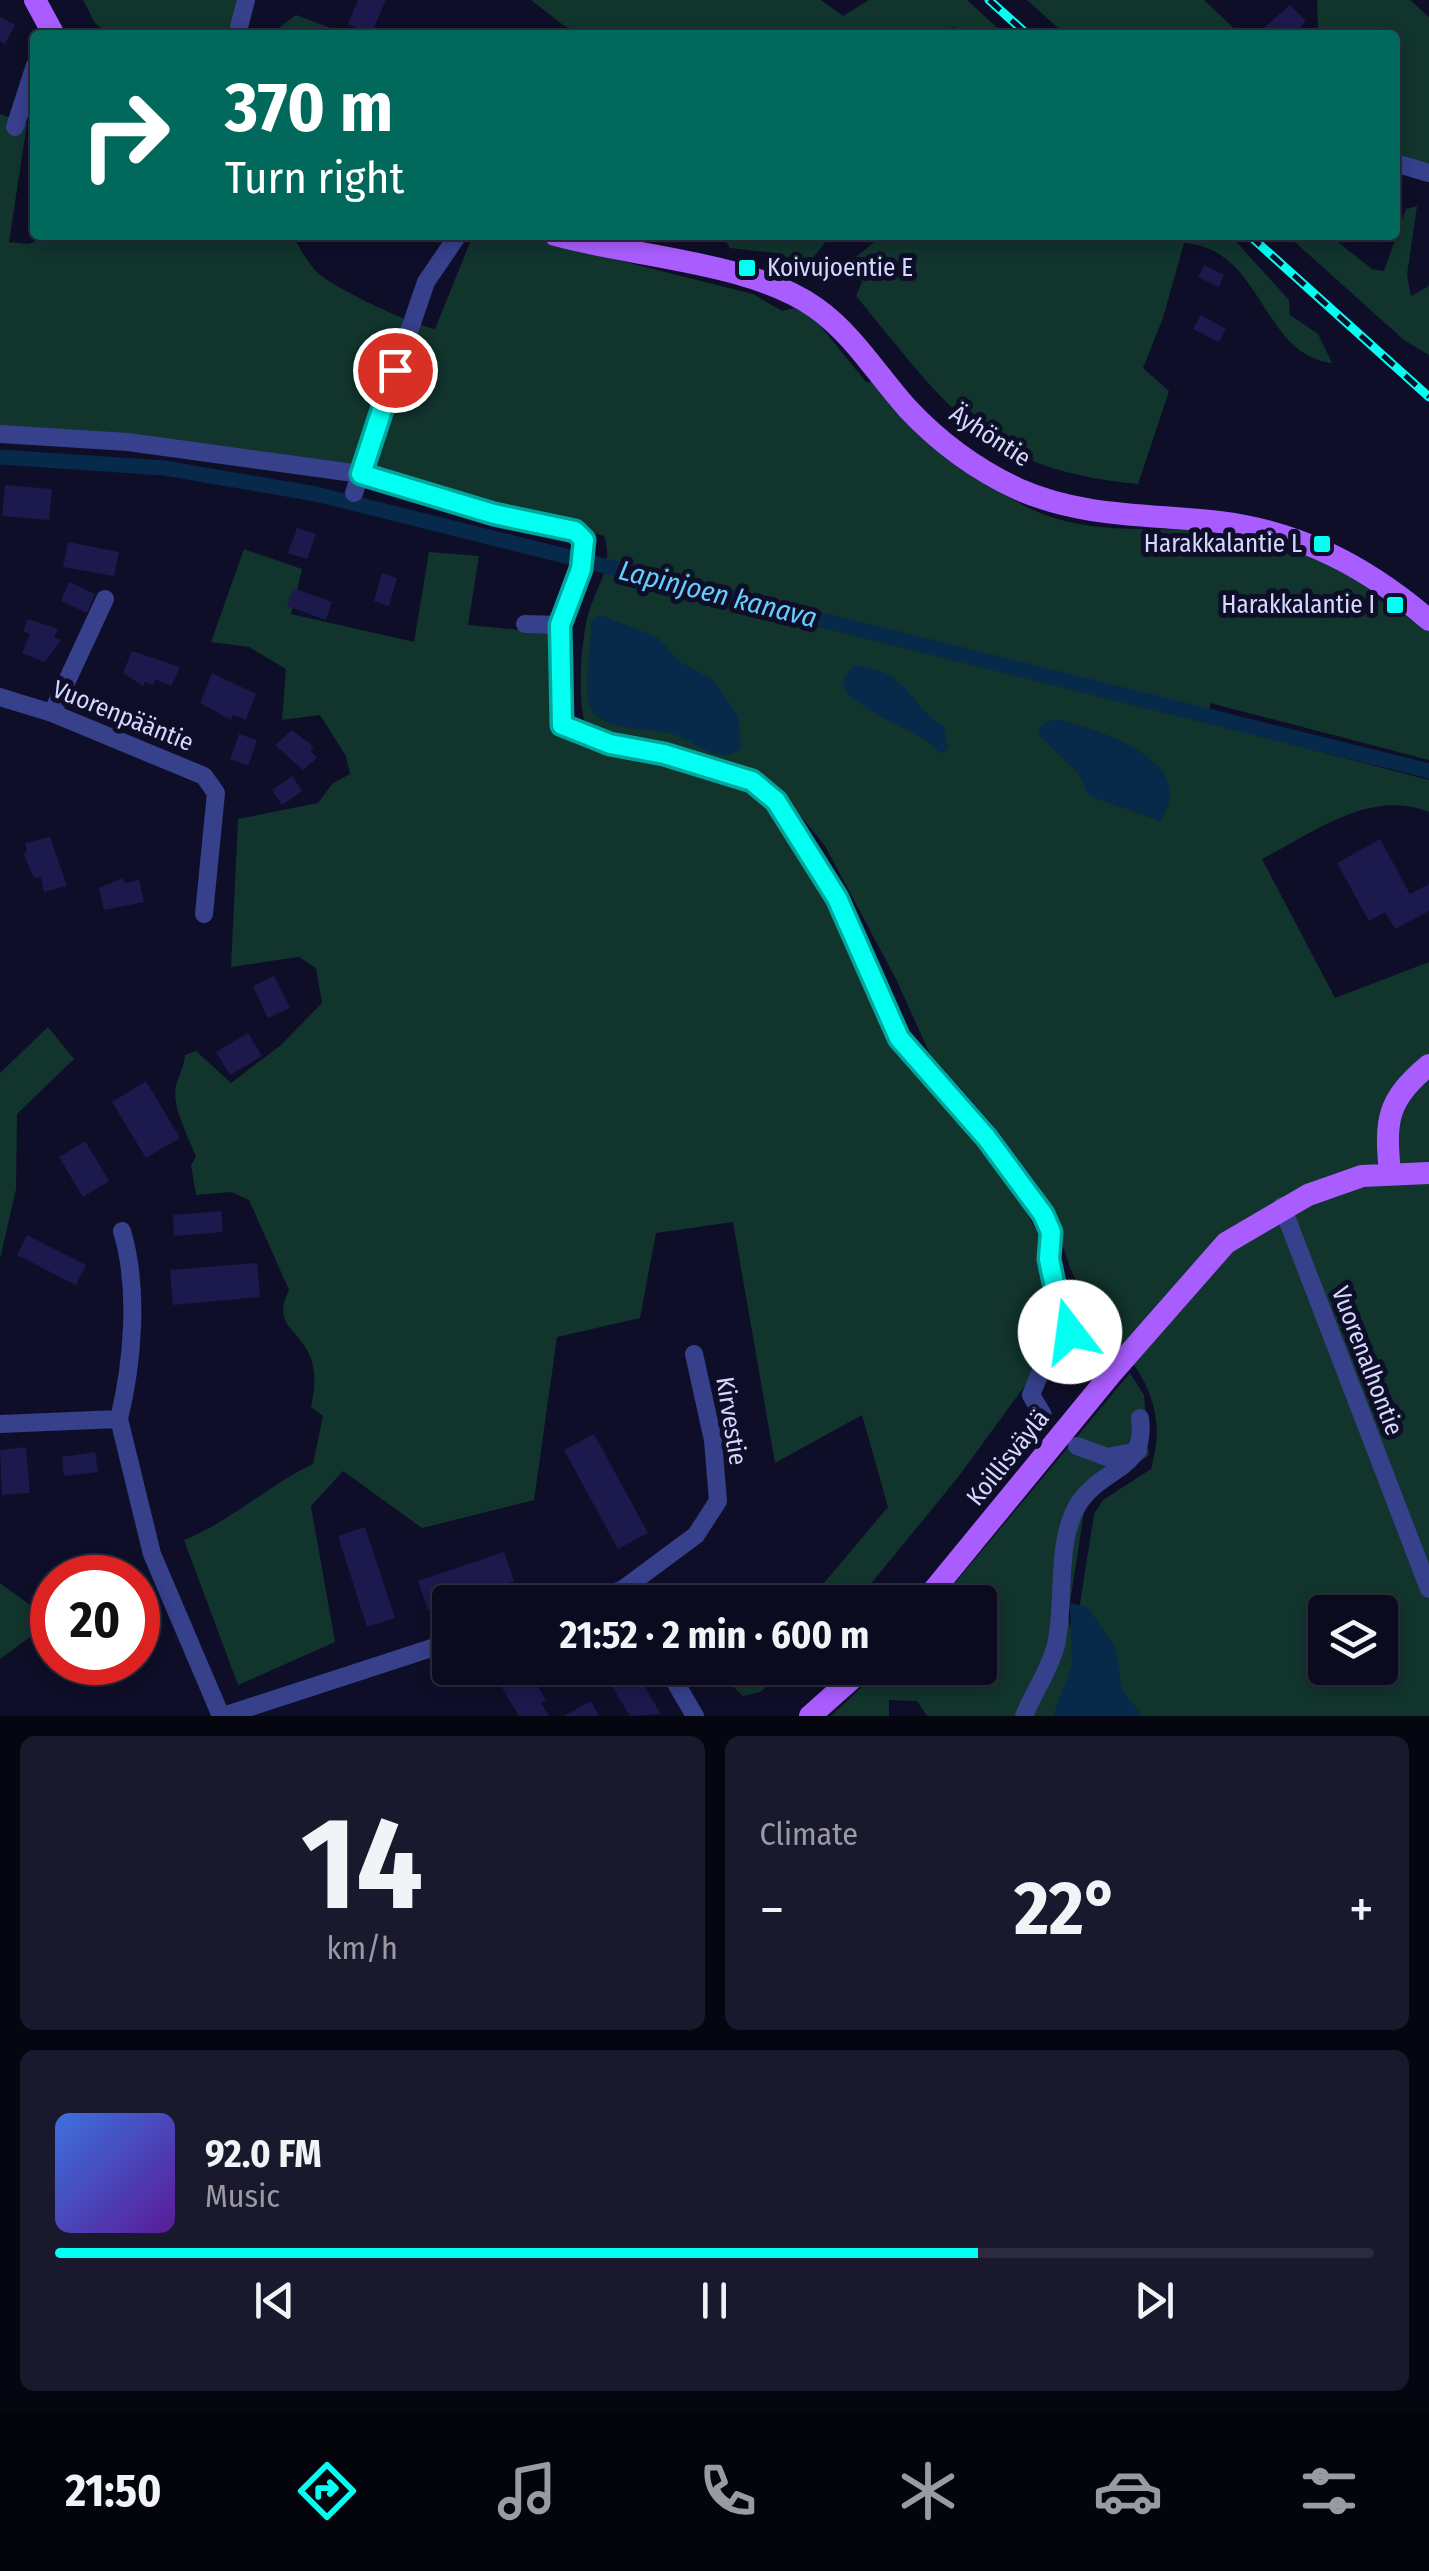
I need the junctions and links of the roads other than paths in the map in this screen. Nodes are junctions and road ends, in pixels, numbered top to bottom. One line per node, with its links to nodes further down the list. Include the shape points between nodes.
1 (35, 0): 3 (main road)
2 (246, 0): 4 (street)
3 (48, 30)
4 (238, 30)
5 (30, 81): 6 (street)
6 (15, 128)
7 (1400, 164): 8 (street)
8 (1429, 173)
9 (455, 240): 12 (street, via 426,282)
10 (574, 240): 15 (main road, Äyhöntie, via 744,275 798,296 833,322 934,434 1019,489 1090,511 1218,522 1301,540 1352,563)
11 (0, 434): 12 (street, via 128,442)
12 (361, 474): 13 (street); 17 (street, via 575,531 584,540 584,560)
13 (354, 493)
14 (105, 599): 19 (street)
15 (1429, 620)
16 (525, 624): 17 (street)
17 (560, 625): 27 (street, via 562,725 752,781 776,801 837,898 899,1038 1043,1214 1051,1232 1054,1283 1072,1311 1070,1332 1032,1394)
18 (0, 697): 19 (street, Vuorenpääntie)
19 (52, 713): 20 (street, Vuorenpääntie, via 204,776 216,792)
20 (204, 914)
21 (1429, 1065): 23 (main road, via 1391,1108)
22 (1429, 1173): 23 (main road, Koillisväylä)
23 (1390, 1174): 24 (main road, Koillisväylä, via 1362,1176)
24 (1282, 1206): 34 (main road, Koillisväylä, via 1226,1243 1196,1273); 35 (street, Vuorenalhontie)
25 (122, 1232): 29 (street, via 131,1262 129,1378)
26 (694, 1354): 33 (street, Kirvestie, via 718,1501 696,1534)
27 (1043, 1415)
28 (1140, 1418): 31 (street)
29 (119, 1419): 30 (street); 39 (street, via 152,1554)
30 (0, 1424)
31 (1138, 1451): 32 (street); 32 (street, via 1106,1456 1082,1449)
32 (1098, 1480): 42 (street, via 1068,1531 1057,1640)
33 (638, 1585)
34 (938, 1585)
35 (1429, 1589)
36 (432, 1648): 39 (street)
37 (677, 1685): 40 (street)
38 (845, 1685): 41 (main road)
39 (222, 1716)
40 (696, 1716)
41 (810, 1716)
42 (1024, 1716)

